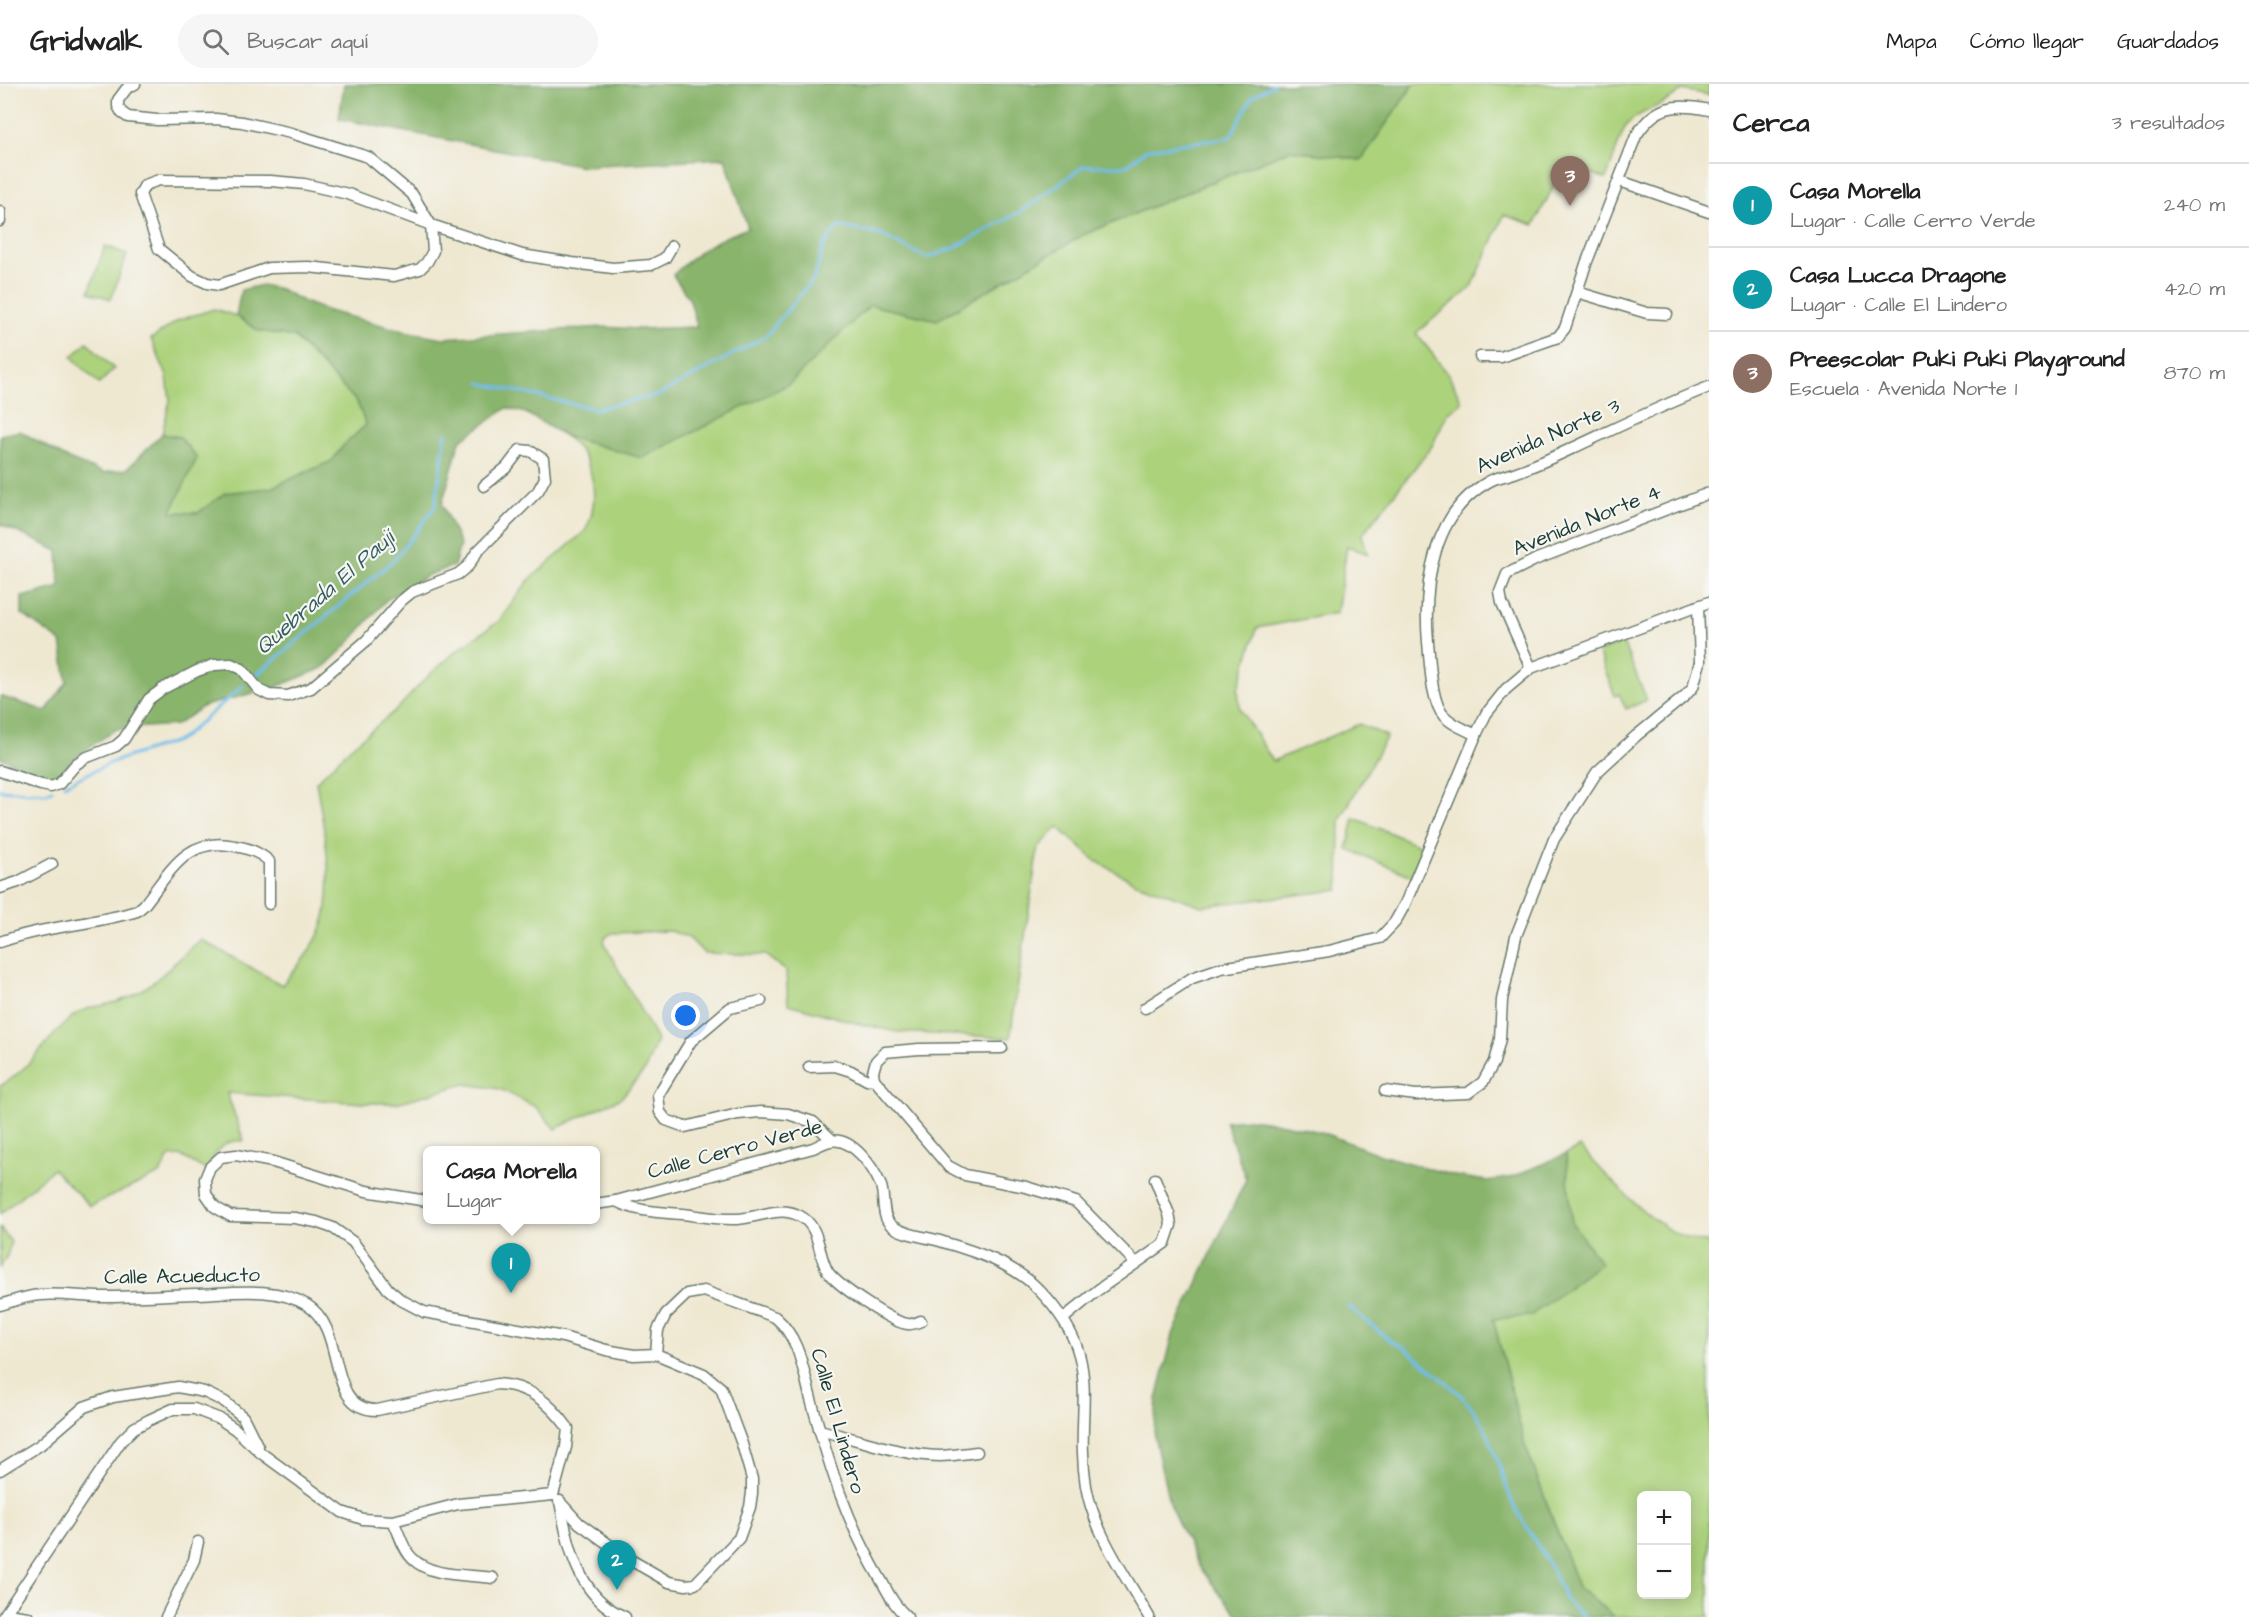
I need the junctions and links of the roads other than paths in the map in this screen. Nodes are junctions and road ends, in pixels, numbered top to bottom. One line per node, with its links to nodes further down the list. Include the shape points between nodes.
1 (135, 84): 7 (street, via 118,100 122,113 128,117 242,122 368,157 412,194)
2 (1709, 110): 3 (street, via 1672,105 1645,122)
3 (1620, 181): 5 (street); 9 (street)
4 (0, 211): 6 (street)
5 (1709, 212)
6 (0, 221)
7 (431, 225): 7 (street, via 433,251 420,269 394,276 308,267 269,268 219,285 192,276 159,249 140,194 145,185 159,180 304,184 348,194); 8 (street, via 522,255 613,268 651,266 665,258)
8 (672, 246)
9 (1577, 292): 10 (street, via 1647,313); 11 (street, via 1566,328 1558,337 1501,357)
10 (1667, 314)
11 (1480, 357)
12 (1709, 387): 17 (street, Avenida Norte 3, via 1514,474 1491,480 1462,500 1437,550 1425,614 1438,707 1454,724)
13 (484, 486): 18 (street, via 520,450 543,459 545,478 538,491 468,566 458,574 412,592 366,640 311,688 288,696 269,694 259,690 242,669 231,664 214,665 149,699 124,739 76,764 59,784 41,786)
14 (1709, 493): 16 (street, Avenida Norte 4, via 1507,574 1500,592 1502,603)
15 (1704, 604): 16 (street); 28 (street, via 1700,662 1693,687 1597,772 1554,839 1516,936 1502,1000 1500,1039 1483,1082 1468,1094)
16 (1531, 668): 17 (street, via 1506,689 1486,714)
17 (1476, 735): 24 (street, via 1405,904 1380,938 1329,951 1221,968 1192,978)
18 (0, 771)
19 (52, 864): 20 (street)
20 (0, 888)
21 (269, 904): 22 (street, via 269,861 260,853 220,843 199,847 181,858 137,911)
22 (0, 942)
23 (761, 1001): 29 (street, via 730,1008 691,1041 658,1095 660,1112 666,1120 685,1127 738,1114 788,1114 813,1122)
24 (1145, 1008)
25 (1002, 1048): 27 (street, via 885,1052 876,1060)
26 (809, 1067): 27 (street, via 835,1066 867,1080)
27 (874, 1079): 34 (street, via 948,1166 965,1175 1076,1202)
28 (1385, 1091)
29 (832, 1140): 32 (street, Calle Cerro Verde); 36 (street, Calle Cerro Verde, via 851,1146 871,1168 881,1186 890,1225 1015,1270)
30 (1155, 1179): 34 (street, via 1169,1214 1168,1237)
31 (423, 1200): 38 (street, via 366,1191 273,1162 236,1155 221,1157 210,1167 205,1179 206,1194 214,1207 230,1216 296,1218 333,1228 353,1242 388,1289 424,1312 563,1337 606,1350)
32 (616, 1201): 33 (street, Calle Cerro Verde); 37 (street, via 630,1208 717,1219 791,1213 809,1223 829,1273 847,1290 896,1320 909,1324)
33 (600, 1203)
34 (1133, 1264): 36 (street)
35 (0, 1305): 43 (street, Calle Acueducto, via 42,1294 101,1297 227,1292 280,1295 306,1304 321,1317 346,1395 359,1407 377,1410 497,1384 515,1385 556,1411 568,1428)
36 (1064, 1318): 52 (street, Calle Cerro Verde, via 1084,1372 1086,1487 1096,1520)
37 (921, 1321)
38 (656, 1354): 39 (street, Calle El Lindero, via 658,1330 666,1314 687,1294 704,1291 775,1317 800,1353); 43 (street, via 704,1374 721,1388 752,1479 750,1507 739,1538 695,1584 669,1582 597,1538)
39 (819, 1430): 40 (street, via 922,1455); 51 (street, Calle El Lindero, via 856,1536 898,1610)
40 (977, 1452)
41 (261, 1453): 42 (street, via 243,1417 225,1402 204,1392 178,1387 113,1397 84,1407 40,1445); 44 (street, via 342,1512 363,1519); 47 (street, via 220,1419 194,1409 173,1409 134,1428 121,1441)
42 (0, 1470)
43 (556, 1498): 44 (street, via 458,1504); 50 (street, via 570,1551 586,1586 610,1611)
44 (393, 1521): 46 (street, via 410,1557 428,1569)
45 (198, 1542): 49 (street, via 194,1560)
46 (493, 1578)
47 (5, 1616): 48 (street)
48 (28, 1617)
49 (166, 1617)
50 (625, 1617)
51 (907, 1617)
52 (1149, 1617)

